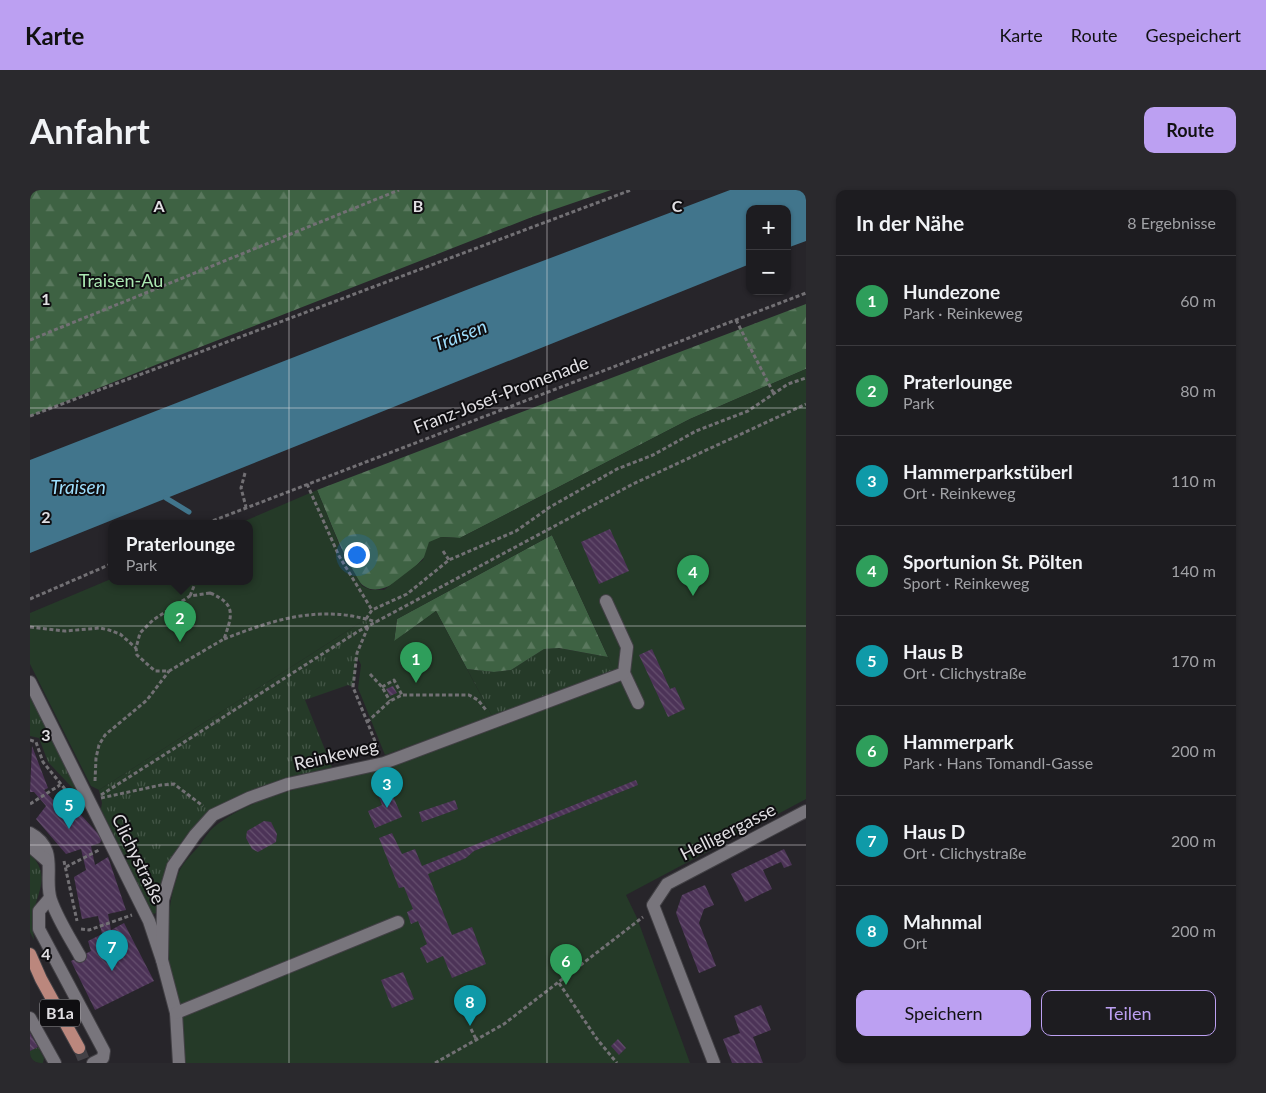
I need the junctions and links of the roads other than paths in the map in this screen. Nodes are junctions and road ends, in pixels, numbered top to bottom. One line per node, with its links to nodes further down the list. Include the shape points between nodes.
1 (606, 601): 2 (street, via 627,647)
2 (621, 674): 4 (street); 13 (street, Reinkeweg, via 384,763 288,784 213,815 194,835 173,866 163,900)
3 (30, 682): 13 (street, Clichystraße, via 149,922)
4 (638, 703)
5 (806, 811): 22 (street, Helligergasse, via 667,884 653,905)
6 (30, 833): 8 (street, via 40,840 45,849)
7 (30, 846): 8 (street)
8 (50, 869): 9 (street)
9 (50, 898): 12 (street); 19 (street, via 37,918 39,929 104,1051)
10 (398, 922): 16 (street)
11 (30, 954): 15 (main road, B1a)
12 (80, 956)
13 (162, 960): 16 (street, Clichystraße)
14 (30, 965): 15 (main road, B1a)
15 (41, 979): 18 (main road, B1a)
16 (176, 1013): 21 (street, Clichystraße)
17 (30, 1018): 20 (street)
18 (79, 1048)
19 (98, 1060)
20 (55, 1063)
21 (179, 1063)
22 (714, 1063)

